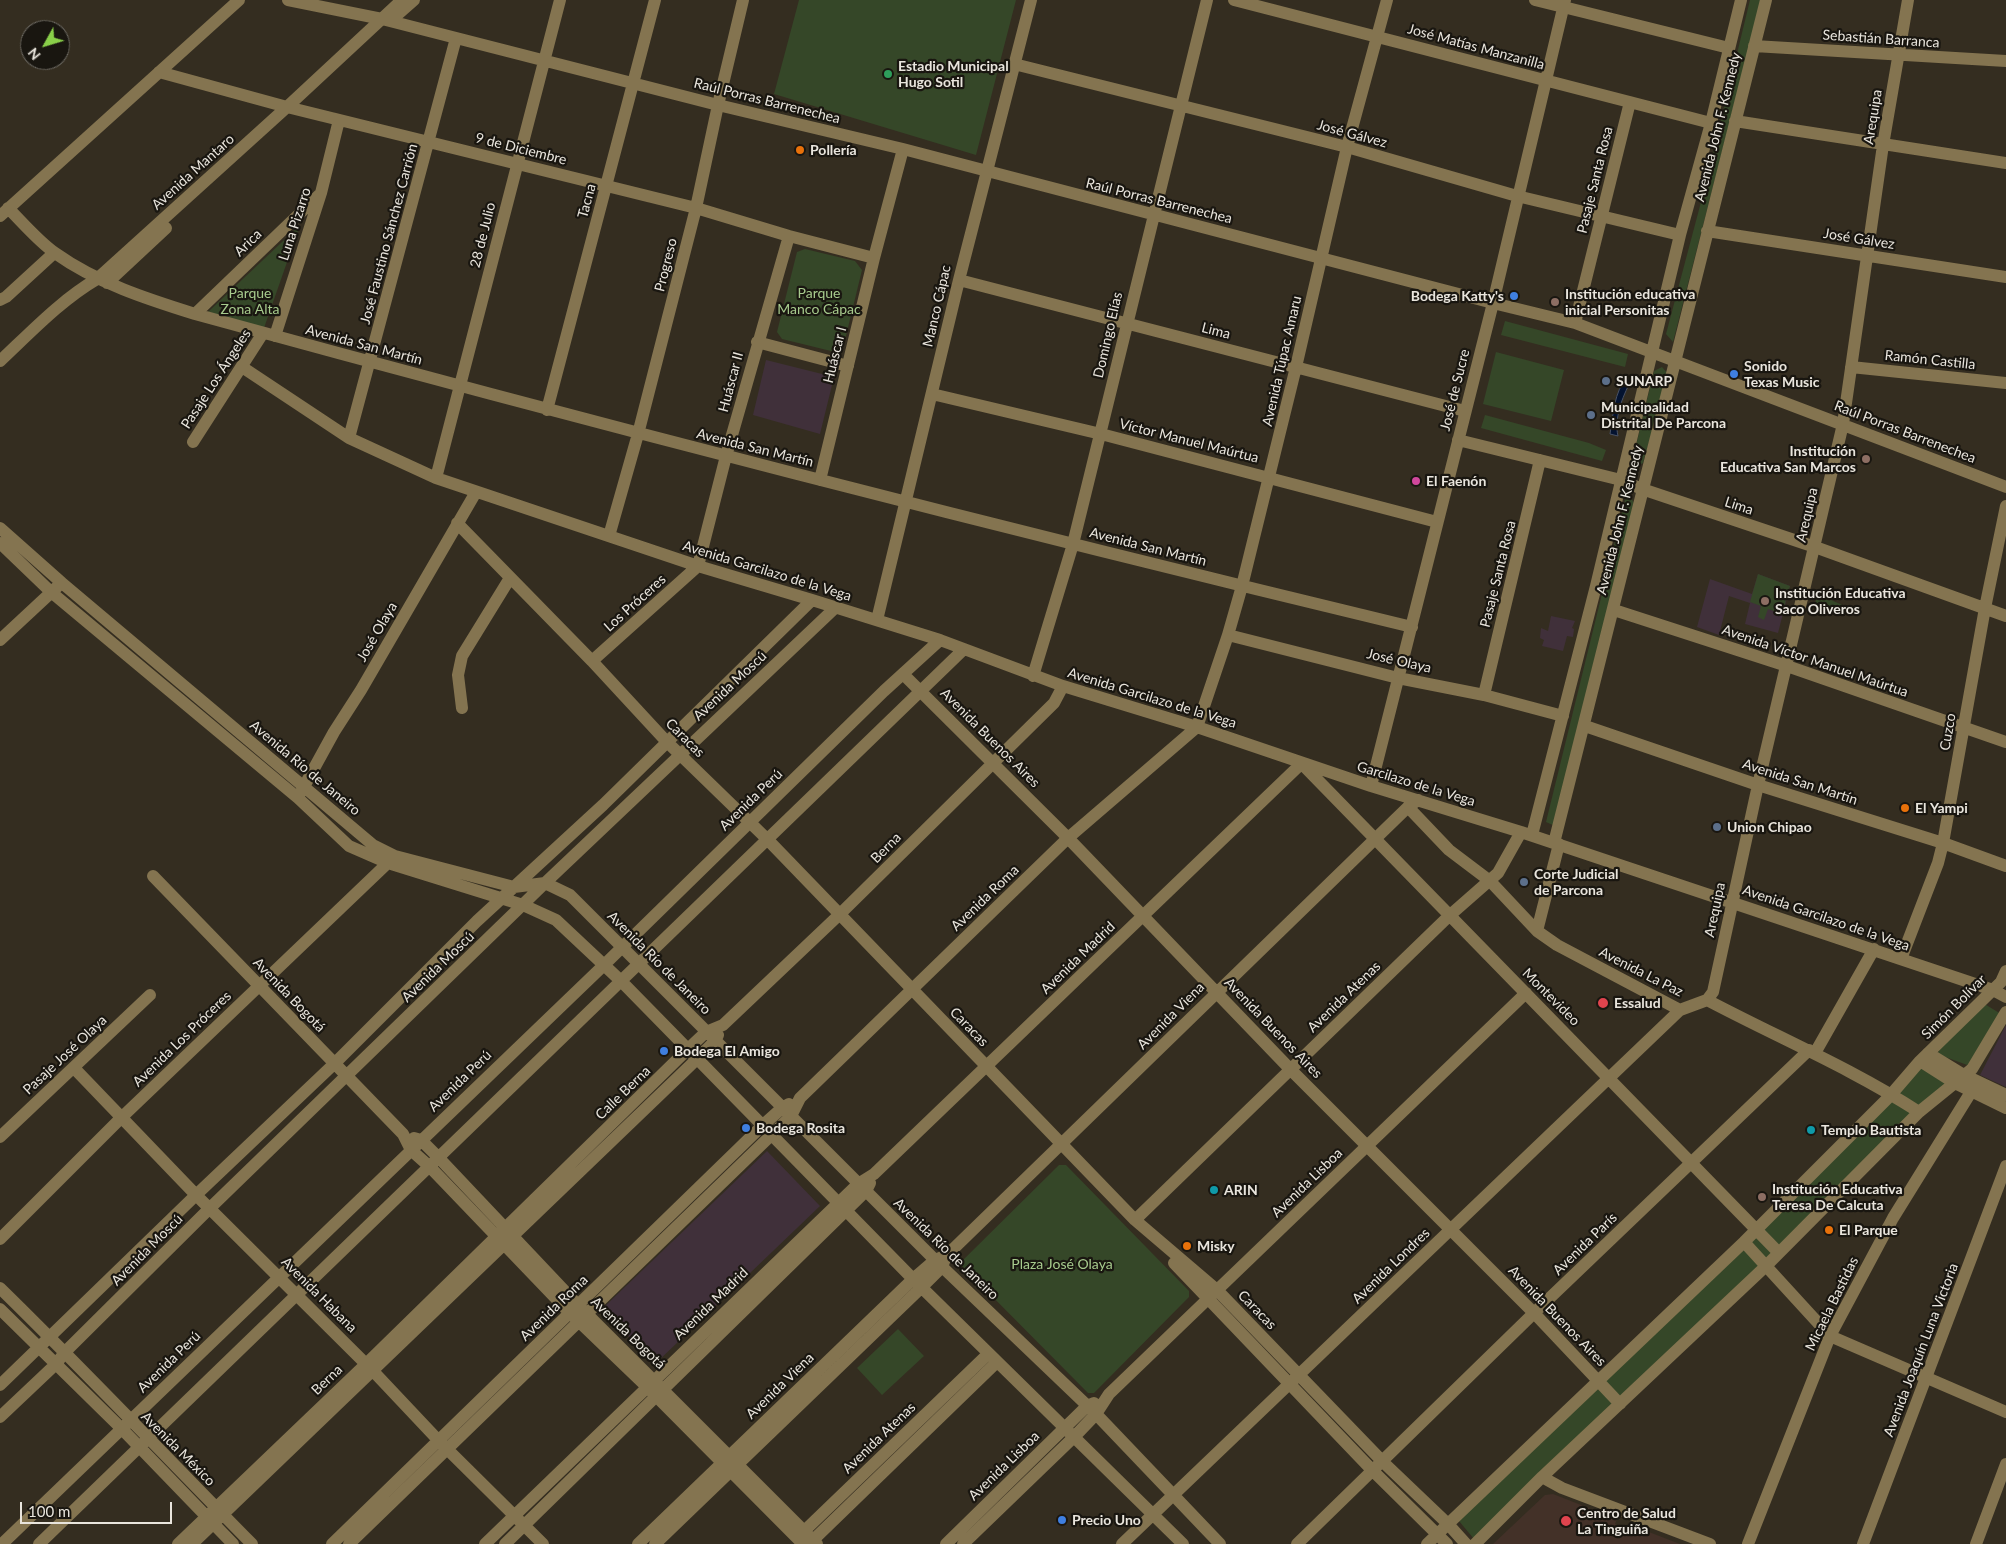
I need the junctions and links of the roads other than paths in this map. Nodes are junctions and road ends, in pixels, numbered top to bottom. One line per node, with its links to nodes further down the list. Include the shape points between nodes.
1 (239, 0): 26 (street)
2 (288, 0): 17 (street, Raúl Porras Barrenechea)
3 (402, 0): 17 (street)
4 (414, 0): 17 (street)
5 (560, 0): 23 (street, 28 de Julio)
6 (655, 0): 28 (street, Tacna)
7 (743, 0): 30 (street, Progreso)
8 (1031, 0): 25 (street, Manco Cápac)
9 (1207, 0): 31 (street, Domingo Elías)
10 (1234, 0): 18 (street, José Matías Manzanilla)
11 (1387, 0): 18 (street, Avenida Túpac Amaru)
12 (1535, 0): 16 (street)
13 (1741, 0): 21 (street, Avenida John F. Kennedy)
14 (1766, 0): 20 (street, Avenida John F. Kennedy)
15 (1908, 0): 22 (street, Arequipa)
16 (1564, 3): 21 (street); 27 (street, José de Sucre)
17 (387, 20): 19 (street, Raúl Porras Barrenechea); 32 (street)
18 (1377, 37): 27 (street, José Matías Manzanilla); 38 (street, Avenida Túpac Amaru)
19 (456, 38): 23 (street, Raúl Porras Barrenechea); 36 (street, José Faustino Sánchez Carrión)
20 (1754, 46): 22 (street, Sebastián Barranca); 34 (street, Avenida John F. Kennedy)
21 (1729, 48): 35 (street, Avenida John F. Kennedy)
22 (1898, 55): 24 (street, Sebastián Barranca); 37 (street, Arequipa)
23 (545, 60): 28 (street, Raúl Porras Barrenechea); 41 (street, 28 de Julio)
24 (2006, 61)
25 (1014, 64): 31 (street, José Gálvez); 42 (street, Manco Cápac)
26 (159, 72): 32 (street, 9 de Diciembre); 47 (street)
27 (1546, 80): 29 (street, José Matías Manzanilla); 45 (street, José de Sucre)
28 (634, 83): 30 (street, Raúl Porras Barrenechea); 43 (street, Tacna)
29 (1630, 102): 35 (street, José Matías Manzanilla); 49 (street, Pasaje Santa Rosa)
30 (718, 105): 39 (street, Raúl Porras Barrenechea); 46 (street, Progreso)
31 (1180, 105): 38 (street, José Gálvez); 48 (street, Domingo Elías)
32 (291, 108): 33 (street, 9 de Diciembre); 59 (street)
33 (339, 120): 36 (street, 9 de Diciembre); 44 (street, Luna Pizarro)
34 (1735, 121): 37 (street); 50 (street, Avenida John F. Kennedy)
35 (1711, 123): 51 (street, Avenida John F. Kennedy)
36 (429, 141): 41 (street, 9 de Diciembre); 69 (street, José Faustino Sánchez Carrión)
37 (1883, 145): 40 (street); 54 (street, Arequipa)
38 (1347, 147): 45 (street, José Gálvez); 56 (street, Avenida Túpac Amaru)
39 (903, 149): 42 (street, Raúl Porras Barrenechea); 55 (street, Huáscar I)
40 (2006, 163)
41 (517, 164): 43 (street, 9 de Diciembre); 76 (street, 28 de Julio)
42 (986, 172): 48 (street, Raúl Porras Barrenechea); 58 (street, Manco Cápac)
43 (606, 187): 46 (street, 9 de Diciembre); 78 (street, Tacna)
44 (321, 193): 62 (street, Arica); 65 (street, Luna Pizarro)
45 (1517, 196): 49 (street, José Gálvez); 61 (street, José de Sucre)
46 (696, 208): 52 (street, 9 de Diciembre); 81 (street, Progreso)
47 (4, 212): 53 (street, Avenida San Martín)
48 (1153, 215): 56 (street, Raúl Porras Barrenechea); 64 (street, Domingo Elías)
49 (1602, 215): 51 (street, José Gálvez); 63 (street, Pasaje Santa Rosa)
50 (1707, 231): 54 (street, José Gálvez); 70 (street, Avenida John F. Kennedy)
51 (1680, 235): 67 (street, Avenida John F. Kennedy)
52 (788, 236): 55 (street, 9 de Diciembre); 66 (street, Huáscar II)
53 (54, 252): 59 (street, Avenida San Martín); 60 (street)
54 (1868, 255): 57 (street, José Gálvez); 74 (street, Arequipa)
55 (874, 258): 71 (street, Huáscar I)
56 (1322, 258): 61 (street, Raúl Porras Barrenechea); 73 (street, Avenida Túpac Amaru)
57 (2006, 277)
58 (959, 280): 64 (street, Lima); 77 (street, Manco Cápac)
59 (102, 281): 62 (street, Avenida San Martín); 68 (street, via 83,287)
60 (0, 300)
61 (1493, 303): 63 (street, Raúl Porras Barrenechea); 79 (street, José de Sucre)
62 (195, 314): 65 (street, Avenida San Martín)
63 (1575, 323): 67 (street, Raúl Porras Barrenechea)
64 (1126, 324): 73 (street, Lima); 82 (street, Domingo Elías)
65 (269, 335): 69 (street, Avenida San Martín); 72 (street, Pasaje Los Ángeles)
66 (757, 342): 71 (street); 86 (street, Huáscar II)
67 (1652, 352): 70 (street, Raúl Porras Barrenechea); 91 (street, Avenida John F. Kennedy)
68 (0, 361)
69 (370, 362): 76 (street, Avenida San Martín); 83 (street, José Faustino Sánchez Carrión)
70 (1675, 362): 80 (street, Raúl Porras Barrenechea); 93 (street, Avenida John F. Kennedy)
71 (848, 366): 90 (street, Huáscar I)
72 (242, 367): 83 (street, Avenida Garcilazo de la Vega); 85 (street, Pasaje Los Ángeles)
73 (1296, 367): 79 (street, Lima); 88 (street, Avenida Túpac Amaru)
74 (1851, 367): 75 (street, Ramón Castilla); 80 (street, Arequipa)
75 (2006, 383)
76 (460, 387): 78 (street, Avenida San Martín); 89 (street, 28 de Julio)
77 (932, 394): 82 (street, Víctor Manuel Maúrtua); 95 (street, Manco Cápac)
78 (547, 410): 81 (street, Avenida San Martín)
79 (1465, 411): 84 (street, José de Sucre)
80 (1843, 424): 92 (street, Raúl Porras Barrenechea); 103 (street, Arequipa)
81 (638, 434): 86 (street, Avenida San Martín); 100 (street, Progreso)
82 (1101, 434): 88 (street, Víctor Manuel Maúrtua); 102 (street, Domingo Elías)
83 (349, 438): 89 (street, Avenida Garcilazo de la Vega)
84 (1458, 440): 87 (street, Lima); 97 (street, José de Sucre)
85 (193, 442)
86 (726, 456): 90 (street, Avenida San Martín); 104 (street, Huáscar II)
87 (1540, 460): 91 (street, Lima); 131 (street, Pasaje Santa Rosa)
88 (1270, 477): 97 (street, Víctor Manuel Maúrtua); 107 (street, Avenida Túpac Amaru)
89 (436, 478): 94 (street, Avenida Garcilazo de la Vega)
90 (820, 480): 95 (street, Avenida San Martín)
91 (1621, 480): 93 (street, Lima); 133 (street, Avenida John F. Kennedy)
92 (2006, 487)
93 (1642, 490): 103 (street, Lima); 112 (street, Avenida John F. Kennedy)
94 (476, 492): 98 (street, José Olaya); 100 (street, Avenida Garcilazo de la Vega)
95 (905, 501): 102 (street, Avenida San Martín); 114 (street, Manco Cápac)
96 (2006, 506): 111 (street, Cuzco)
97 (1437, 522): 115 (street, José de Sucre)
98 (457, 523): 105 (street, Caracas); 144 (street, José Olaya)
99 (0, 528): 106 (street, Avenida Río de Janeiro)
100 (609, 536): 104 (street, Avenida Garcilazo de la Vega)
101 (0, 543): 108 (street, Avenida Río de Janeiro)
102 (1073, 544): 107 (street, Avenida San Martín); 124 (street, Domingo Elías)
103 (1815, 547): 111 (street, Lima); 121 (street, Arequipa)
104 (698, 566): 109 (street, Avenida Garcilazo de la Vega); 120 (street, Los Próceres)
105 (510, 578): 120 (street, Caracas); 132 (street, via 462,656 458,675)
106 (62, 583): 108 (street); 126 (street, Avenida Río de Janeiro)
107 (1242, 586): 115 (street, Avenida San Martín); 116 (street, Avenida Túpac Amaru)
108 (51, 592): 117 (street); 130 (street, Avenida Río de Janeiro)
109 (812, 600): 110 (street, Avenida Garcilazo de la Vega); 122 (street, Avenida Moscú)
110 (835, 608): 114 (street, Avenida Garcilazo de la Vega); 127 (street, Avenida Moscú)
111 (1985, 608): 113 (street, Lima); 136 (street, Cuzco)
112 (1614, 610): 121 (street, Avenida Víctor Manuel Maúrtua); 134 (street, Avenida John F. Kennedy)
113 (2006, 616)
114 (876, 620): 118 (street, Avenida Garcilazo de la Vega)
115 (1412, 626): 125 (street, José de Sucre)
116 (1228, 635): 125 (street, José Olaya); 135 (street, Avenida Túpac Amaru)
117 (0, 640)
118 (940, 640): 119 (street, Avenida Garcilazo de la Vega); 123 (street, Avenida Perú)
119 (964, 649): 124 (street, Avenida Garcilazo de la Vega); 129 (street)
120 (592, 661): 137 (street, Caracas)
121 (1787, 666): 136 (street, Avenida Víctor Manuel Maúrtua); 142 (street, Arequipa)
122 (742, 668): 127 (street); 137 (street, Avenida Moscú)
123 (903, 674): 129 (street, Avenida Buenos Aires); 148 (street, Avenida Perú)
124 (1033, 676): 128 (street, Avenida Garcilazo de la Vega)
125 (1398, 678): 131 (street, José Olaya); 143 (street, José de Sucre)
126 (180, 682): 130 (street); 144 (street, Avenida Río de Janeiro)
127 (756, 682): 139 (street, Avenida Moscú)
128 (1063, 686): 135 (street, Avenida Garcilazo de la Vega); 140 (street, Berna, via 1054,703)
129 (922, 691): 140 (street, Avenida Buenos Aires); 152 (street)
130 (172, 692): 144 (street, Avenida Río de Janeiro)
131 (1484, 695): 133 (street, José Olaya)
132 (462, 708)
133 (1564, 716): 149 (street, Avenida John F. Kennedy)
134 (1585, 726): 142 (street, Avenida San Martín); 154 (street, Avenida John F. Kennedy)
135 (1197, 727): 141 (street, Avenida Garcilazo de la Vega); 150 (street, Avenida Roma)
136 (1965, 728): 138 (street, Avenida Víctor Manuel Maúrtua); 153 (street, Cuzco)
137 (666, 741): 139 (street, Caracas); 146 (street, Avenida Moscú)
138 (2006, 742)
139 (680, 754): 147 (street, Avenida Moscú); 148 (street, Caracas)
140 (993, 763): 150 (street, Avenida Buenos Aires); 164 (street, Berna)
141 (1302, 763): 143 (street, Garcilazo de la Vega); 151 (street, Montevideo); 165 (street, Avenida Madrid)
142 (1758, 785): 153 (street, Avenida San Martín); 162 (street, Arequipa)
143 (1372, 786): 145 (street, Garcilazo de la Vega)
144 (301, 792): 155 (street, Avenida Río de Janeiro, via 349,846)
145 (1413, 804): 149 (street, Garcilazo de la Vega); 151 (street, Avenida Viena); 158 (street, Avenida La Paz, via 1449,850)
146 (603, 806): 147 (street); 160 (street, Avenida Moscú)
147 (617, 817): 159 (street, Avenida Moscú)
148 (750, 822): 152 (street, Caracas); 168 (street, Avenida Perú)
149 (1526, 834): 154 (street, Avenida Garcilazo de la Vega); 158 (street, Avenida John F. Kennedy)
150 (1068, 838): 165 (street, Avenida Buenos Aires); 176 (street, Avenida Roma)
151 (1376, 839): 166 (street, Montevideo); 178 (street, Avenida Viena)
152 (768, 840): 164 (street, Caracas); 171 (street)
153 (1943, 843): 156 (street, Avenida San Martín); 170 (street, Cuzco)
154 (1557, 844): 162 (street, Avenida Garcilazo de la Vega); 167 (street, Avenida John F. Kennedy)
155 (391, 860): 160 (street, Avenida Río de Janeiro); 161 (street, Avenida Río de Janeiro); 175 (street, Avenida Los Próceres)
156 (2006, 866)
157 (153, 876): 175 (street, Avenida Bogotá)
158 (1490, 881): 166 (street, Avenida Atenas); 167 (street, Avenida La Paz)
159 (545, 883): 160 (street, Avenida Río de Janeiro); 163 (street, Avenida Moscú); 168 (street, Avenida Río de Janeiro, via 570,895)
160 (514, 887): 161 (street, Avenida Moscú)
161 (502, 898): 163 (street, Avenida Río de Janeiro); 190 (street, Avenida Moscú)
162 (1732, 902): 169 (street, Avenida Garcilazo de la Vega); 182 (street, Arequipa, via 1713,992)
163 (523, 905): 172 (street, Avenida Río de Janeiro, via 556,920); 195 (street, Avenida Moscú)
164 (840, 914): 176 (street, Caracas); 185 (street, Berna)
165 (1143, 915): 178 (street, Avenida Buenos Aires); 191 (street, Avenida Madrid)
166 (1449, 916): 179 (street, Montevideo); 193 (street, Avenida Atenas)
167 (1537, 931): 183 (street, Avenida La Paz)
168 (622, 947): 171 (street, Avenida Río de Janeiro); 172 (street, Avenida Perú)
169 (1874, 949): 170 (street, Avenida Garcilazo de la Vega); 187 (street)
170 (1901, 959): 177 (street, Avenida Garcilazo de la Vega)
171 (638, 964): 174 (street); 186 (street, Avenida Río de Janeiro)
172 (604, 965): 174 (street, Avenida Río de Janeiro); 208 (street, Avenida Perú)
173 (2006, 971): 177 (street, Simón Bolívar)
174 (622, 981): 188 (street, Avenida Río de Janeiro); 212 (street)
175 (260, 986): 190 (street, Avenida Bogotá); 204 (street, Avenida Los Próceres)
176 (912, 990): 191 (street, Caracas); 202 (street, Avenida Roma)
177 (1993, 990): 181 (street, Avenida Garcilazo de la Vega); 189 (street, Simón Bolívar)
178 (1217, 991): 193 (street, Avenida Buenos Aires); 209 (street, Avenida Viena)
179 (1526, 993): 196 (street, Montevideo); 210 (street, Avenida Lisboa)
180 (150, 995): 192 (street, Pasaje José Olaya)
181 (2006, 997)
182 (1706, 1000): 183 (street, Avenida La Paz); 187 (street)
183 (1680, 1010): 196 (street, Avenida Londres)
184 (2006, 1012): 194 (street, via 1980,1056)
185 (723, 1025): 186 (street, Calle Berna)
186 (711, 1037): 188 (street, Calle Berna); 202 (street, Avenida Río de Janeiro)
187 (1812, 1052): 199 (street); 213 (street, Avenida París)
188 (693, 1054): 205 (street, Avenida Río de Janeiro); 222 (street, Calle Berna)
189 (1924, 1057): 194 (street); 197 (street); 199 (street, Simón Bolívar)
190 (334, 1064): 195 (street, Avenida Bogotá); 216 (street, Avenida Moscú)
191 (987, 1067): 209 (street, Caracas); 215 (street, Avenida Madrid)
192 (74, 1068): 204 (street, Avenida Habana); 207 (street, Pasaje José Olaya)
193 (1290, 1069): 210 (street, Avenida Buenos Aires); 219 (street, Avenida Atenas)
194 (1964, 1075): 197 (street); 200 (street)
195 (346, 1077): 206 (street, Avenida Bogotá); 218 (street, Avenida Moscú)
196 (1610, 1078): 213 (street, Montevideo); 220 (street, Avenida Londres)
197 (1953, 1082): 198 (street); 203 (street)
198 (1971, 1092): 201 (street); 236 (street, Micaela Bastidas, via 1893,1218)
199 (1892, 1095): 203 (street); 221 (street, Simón Bolívar)
200 (2006, 1095)
201 (2006, 1108)
202 (786, 1112): 205 (street, Avenida Roma); 215 (street, Avenida Río de Janeiro)
203 (1919, 1112): 225 (street)
204 (121, 1118): 216 (street, Avenida Habana); 223 (street, Avenida Los Próceres)
205 (767, 1131): 217 (street, Avenida Río de Janeiro); 234 (street, Avenida Roma)
206 (403, 1134): 208 (street); 211 (street)
207 (0, 1136)
208 (421, 1140): 211 (street, Avenida Perú); 212 (street, Avenida Bogotá)
209 (1062, 1144): 219 (street, Caracas); 226 (street, Avenida Viena)
210 (1367, 1146): 220 (street, Avenida Buenos Aires); 232 (street, Avenida Lisboa)
211 (411, 1150): 212 (street, Avenida Bogotá); 228 (street, Avenida Perú)
212 (434, 1162): 222 (street, Avenida Bogotá); 231 (street)
213 (1691, 1162): 221 (street, Montevideo); 235 (street, Avenida París)
214 (2006, 1166): 244 (street, Avenida Joaquín Luna Victoria)
215 (862, 1187): 217 (street, Avenida Madrid); 226 (street, Avenida Río de Janeiro)
216 (196, 1195): 218 (street, Avenida Habana); 237 (street, Avenida Moscú)
217 (842, 1207): 229 (street, Avenida Río de Janeiro); 248 (street, Avenida Madrid)
218 (210, 1208): 228 (street, Avenida Habana); 239 (street, Avenida Moscú)
219 (1135, 1220): 232 (street, Caracas)
220 (1452, 1229): 235 (street, Avenida Buenos Aires); 243 (street, Avenida Londres)
221 (1756, 1230): 224 (street, Simón Bolívar); 225 (street, Montevideo)
222 (504, 1236): 234 (street, Avenida Bogotá); 242 (street, Berna)
223 (0, 1239)
224 (1744, 1242): 227 (street); 245 (street, Simón Bolívar)
225 (1779, 1253): 227 (street)
226 (941, 1261): 229 (street, Avenida Viena); 250 (street, Avenida Río de Janeiro)
227 (1766, 1266): 236 (street); 249 (street)
228 (280, 1277): 231 (street, Avenida Habana); 253 (street, Avenida Perú)
229 (918, 1283): 240 (street, Avenida Río de Janeiro); 257 (street, Avenida Viena); 260 (street, Avenida Viena)
230 (0, 1288): 237 (street, Avenida México)
231 (297, 1294): 242 (street, Avenida Habana); 255 (street)
232 (1212, 1295): 243 (street, Caracas); 246 (street); 250 (street, Avenida Lisboa)
233 (0, 1309): 238 (street, Avenida México)
234 (579, 1313): 248 (street, Avenida Bogotá); 256 (street, Avenida Roma)
235 (1534, 1313): 245 (street, Avenida Buenos Aires); 259 (street, Avenida París)
236 (1830, 1336): 244 (street); 294 (street, Micaela Bastidas)
237 (50, 1337): 238 (street, Avenida Moscú); 239 (street, Avenida México)
238 (40, 1348): 241 (street, Avenida México); 247 (street, Avenida Moscú)
239 (65, 1352): 241 (street, Avenida Moscú); 253 (street, Avenida México)
240 (993, 1358): 254 (street, Avenida Río de Janeiro); 269 (street, Avenida Atenas)
241 (56, 1364): 252 (street, Avenida Moscú); 253 (street, Avenida México)
242 (370, 1367): 256 (street, Avenida Habana); 264 (street, Berna)
243 (1299, 1375): 246 (street, Avenida Londres); 259 (street, Caracas)
244 (1926, 1379): 251 (street); 295 (street, Avenida Joaquín Luna Victoria)
245 (1598, 1380): 249 (street, Avenida Buenos Aires); 266 (street, Simón Bolívar)
246 (1290, 1385): 259 (street); 262 (street, Avenida Londres)
247 (0, 1386)
248 (655, 1387): 257 (street, Avenida Bogotá); 265 (street, Avenida Madrid); 267 (street, Avenida Madrid)
249 (1620, 1404): 261 (street)
250 (1092, 1410): 254 (street, Avenida Lisboa); 262 (street, Avenida Río de Janeiro)
251 (2006, 1412)
252 (0, 1416)
253 (126, 1425): 255 (street, Avenida México); 270 (street, Avenida Perú)
254 (1070, 1432): 263 (street, Avenida Río de Janeiro); 283 (street, Avenida Lisboa); 284 (street, Avenida Lisboa)
255 (144, 1444): 264 (street, Avenida México); 271 (street)
256 (443, 1445): 265 (street, Avenida Habana); 276 (street, Avenida Roma); 277 (street, Avenida Roma)
257 (724, 1459): 260 (street, Avenida Bogotá); 281 (street, Avenida Viena)
258 (2006, 1464): 296 (street)
259 (1377, 1466): 266 (street, Caracas); 268 (street); 288 (street, Avenida París)
260 (734, 1470): 269 (street, Avenida Bogotá); 282 (street, Avenida Viena)
261 (1542, 1478): 292 (street); 293 (street)
262 (1174, 1495): 263 (street, Avenida Londres); 287 (street, Avenida Río de Janeiro)
263 (1153, 1514): 285 (street, Avenida Londres); 286 (street, Avenida Río de Janeiro)
264 (214, 1515): 272 (street, Berna); 273 (street, Berna); 274 (street, Avenida México); 275 (street, Avenida México)
265 (514, 1516): 267 (street, Avenida Habana); 278 (street, Avenida Madrid)
266 (1448, 1524): 268 (street, Simón Bolívar); 291 (street, Caracas)
267 (525, 1526): 279 (street, Avenida Madrid); 280 (street, Avenida Habana)
268 (1438, 1534): 289 (street, Simón Bolívar); 290 (street)
269 (805, 1541)
270 (2, 1544)
271 (39, 1544)
272 (178, 1544)
273 (192, 1544)
274 (233, 1544)
275 (252, 1544)
276 (332, 1544)
277 (349, 1544)
278 (484, 1544)
279 (505, 1544)
280 (543, 1544)
281 (638, 1544)
282 (656, 1544)
283 (946, 1544)
284 (963, 1544)
285 (1122, 1544)
286 (1183, 1544)
287 (1220, 1544)
288 (1297, 1544)
289 (1428, 1544)
290 (1447, 1544)
291 (1466, 1544)
292 (1475, 1544)
293 (1710, 1544)
294 (1748, 1544)
295 (1863, 1544)
296 (1976, 1544)

